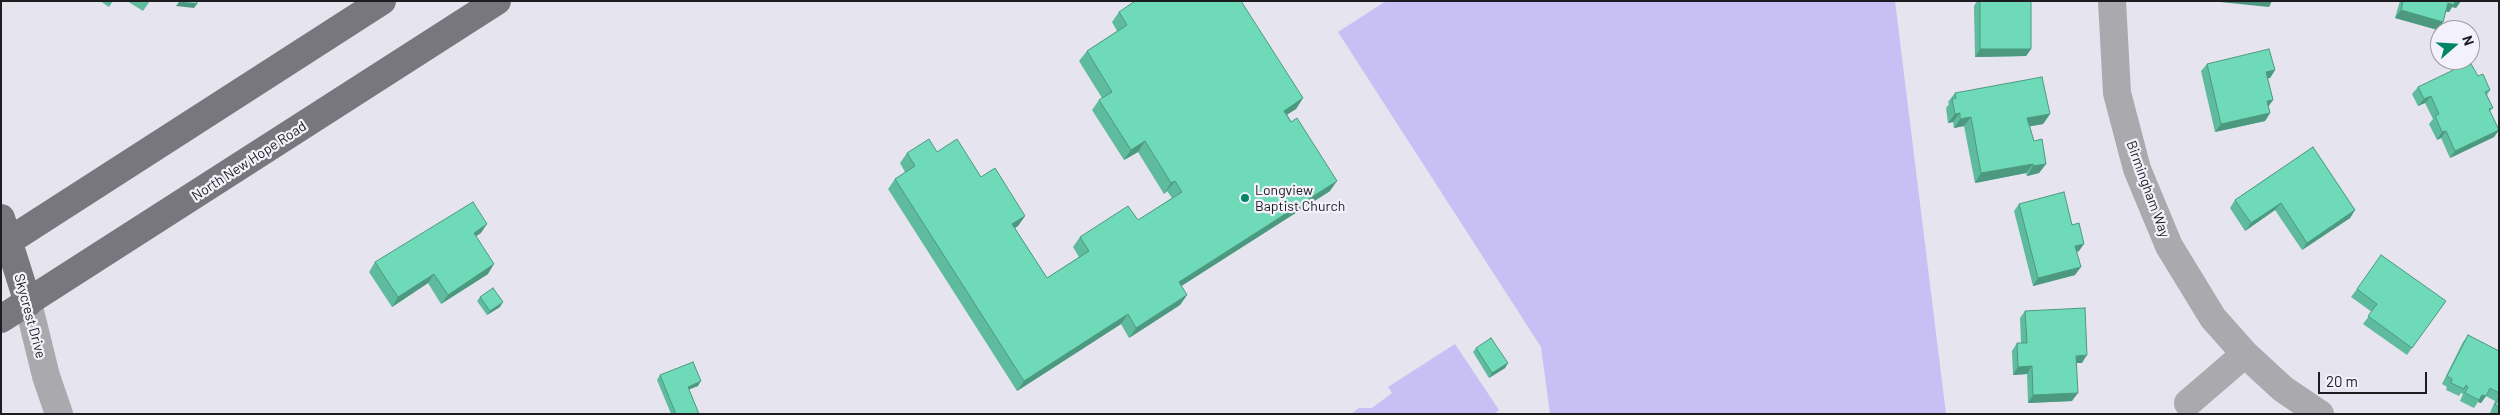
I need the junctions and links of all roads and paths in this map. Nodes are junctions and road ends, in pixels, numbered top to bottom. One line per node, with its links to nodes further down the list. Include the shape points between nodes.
1 (382, 1): 4 (main road)
2 (497, 1): 5 (main road, North New Hope Road)
3 (2112, 1): 7 (street, Birmingham Way, via 2117,93 2150,204 2169,246 2213,318)
4 (4, 234): 5 (main road, Skycrest Drive)
5 (28, 303): 6 (main road, North New Hope Road); 9 (street, Skycrest Drive, via 46,376)
6 (1, 319)
7 (2245, 354): 8 (street); 10 (street, Birmingham Way, via 2283,389)
8 (2188, 403)
9 (60, 414)
10 (2320, 414)

